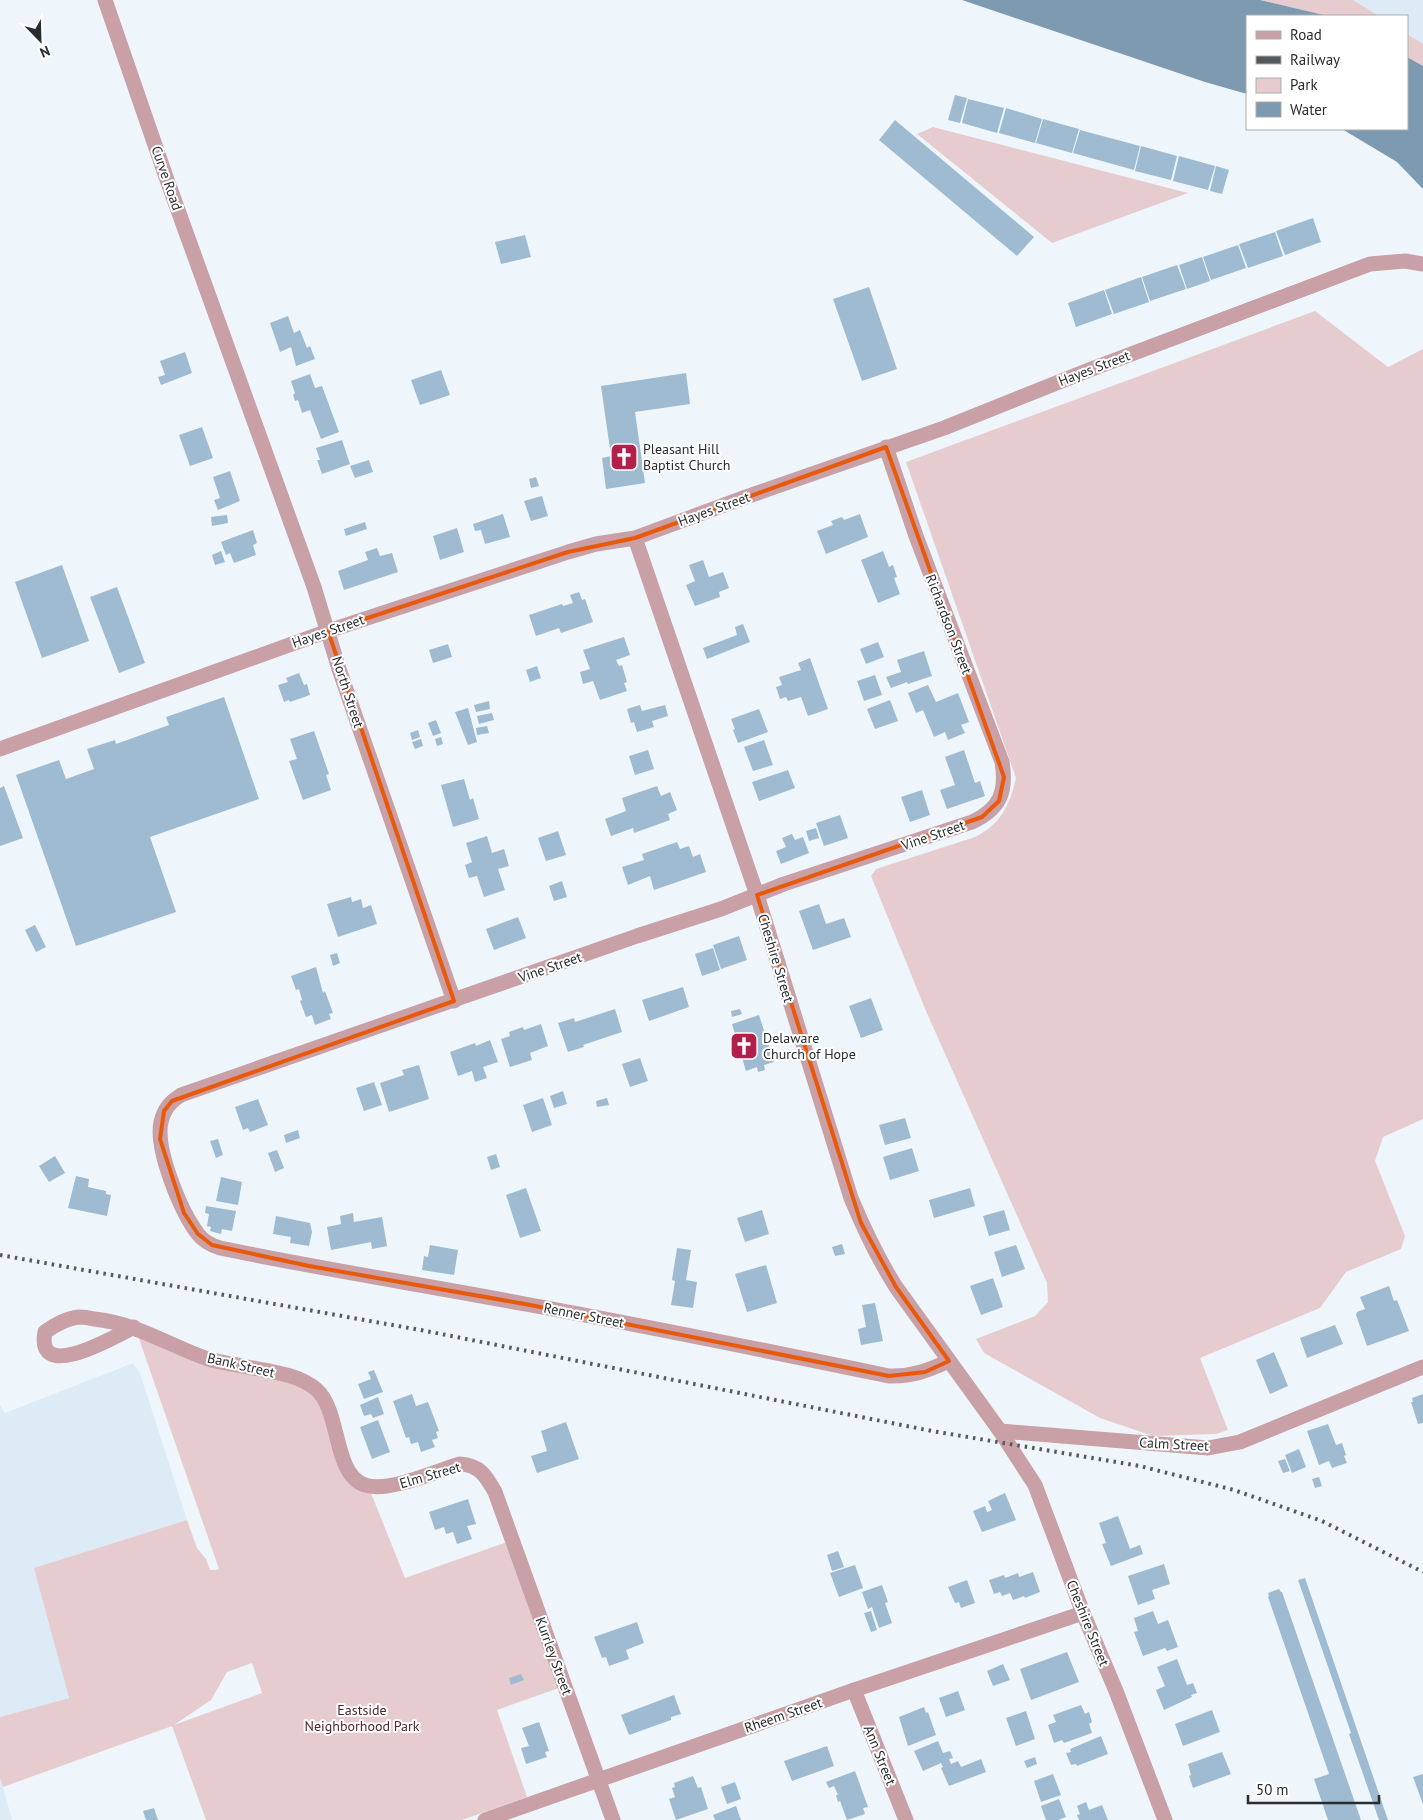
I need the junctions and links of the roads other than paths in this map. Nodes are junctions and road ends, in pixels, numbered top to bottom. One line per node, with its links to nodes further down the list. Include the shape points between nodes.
1 (105, 0): 3 (street, Curve Road)
2 (1423, 264): 4 (street, Hayes Street, via 1405,261 1370,264 944,428)
3 (231, 356): 6 (street, North Street)
4 (886, 447): 5 (street, Hayes Street); 8 (street, Richardson Street, via 916,536 1002,762 1004,776)
5 (635, 538): 6 (street, Hayes Street, via 568,552); 9 (street, Cheshire Street)
6 (328, 631): 7 (street, Hayes Street); 10 (street, North Street)
7 (0, 749)
8 (999, 800): 9 (street, Vine Street, via 987,814 972,822)
9 (757, 895): 10 (street, Vine Street); 13 (street, Cheshire Street, via 861,1223 896,1287)
10 (454, 1001): 11 (street, Vine Street, via 172,1101 160,1124 160,1139)
11 (170, 1177): 13 (street, Renner Street, via 184,1213 198,1234 220,1248 889,1376 924,1372)
12 (134, 1327): 12 (street, Bank Street, via 110,1320 80,1317 59,1322 45,1332 43,1342 47,1351 67,1357); 16 (street, Bank Street, via 209,1359 308,1383 318,1391 332,1416 341,1451 353,1477 364,1485)
13 (949, 1361): 15 (street)
14 (1423, 1367): 15 (street, Calm Street, via 1240,1442 1208,1448)
15 (1000, 1431): 18 (street, Cheshire Street, via 1035,1485)
16 (381, 1488): 17 (street, Elm Street, via 460,1464 470,1464 486,1476)
17 (495, 1492): 20 (street, Kurrley Street)
18 (1083, 1613): 19 (street, Rheem Street); 24 (street, Cheshire Street)
19 (854, 1690): 20 (street, Rheem Street); 23 (street, Ann Street)
20 (599, 1780): 21 (street, Rheem Street); 22 (street, Kurrley Street)
21 (485, 1820)
22 (613, 1820)
23 (906, 1820)
24 (1165, 1820)

